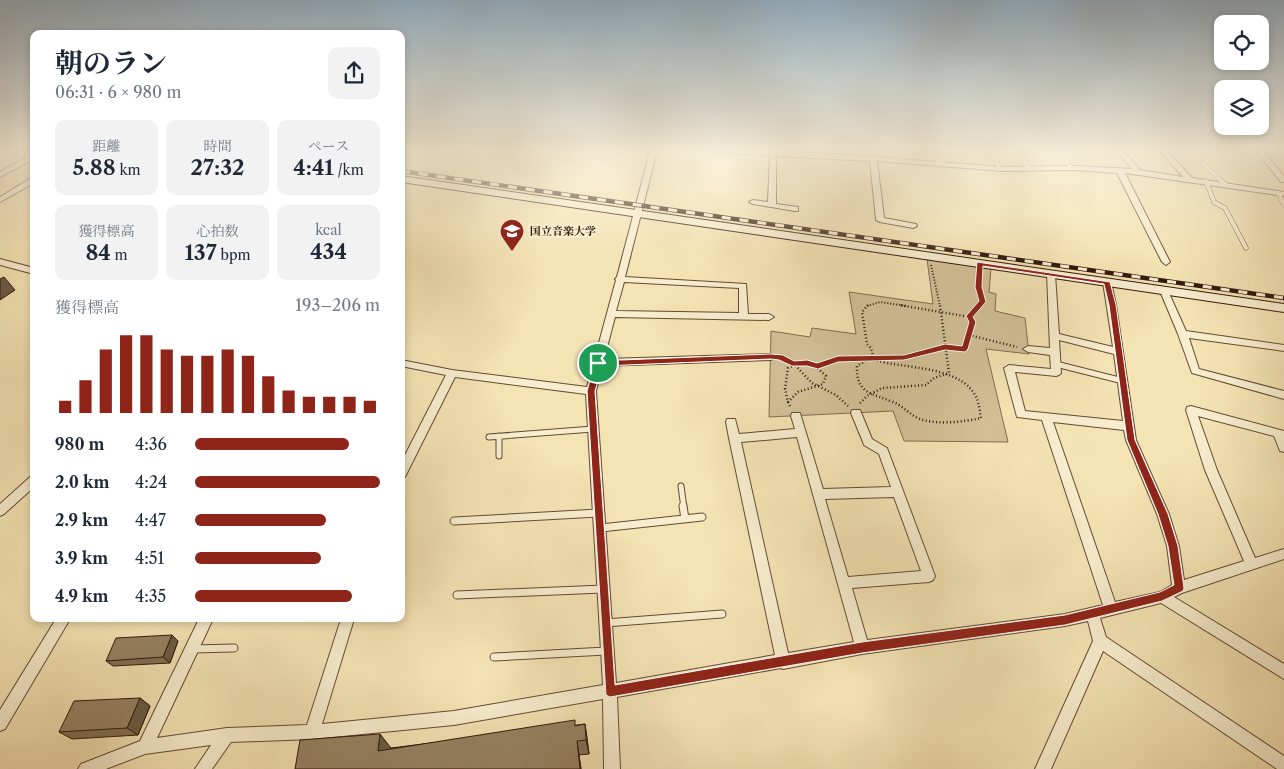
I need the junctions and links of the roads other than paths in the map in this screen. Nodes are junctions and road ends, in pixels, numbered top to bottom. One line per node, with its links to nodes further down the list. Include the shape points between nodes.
1 (22, 187): 10 (street)
2 (454, 187): 15 (street)
3 (645, 187): 15 (street)
4 (772, 187): 12 (street)
5 (876, 187): 16 (street, via 880,220)
6 (1128, 187): 19 (street)
7 (1208, 187): 17 (lane, via 1214,202 1225,208)
8 (1244, 187): 9 (street)
9 (1281, 193): 13 (lane)
10 (0, 200)
11 (753, 202): 12 (street)
12 (772, 205): 14 (street)
13 (1284, 205)
14 (794, 209)
15 (638, 214): 21 (street); 22 (street)
16 (913, 226)
17 (1246, 248)
18 (0, 262): 20 (street)
19 (1166, 262)
20 (30, 270)
21 (1051, 274): 23 (street); 30 (street)
22 (619, 279): 26 (street); 27 (street, via 743,286)
23 (1107, 282): 24 (street); 34 (street)
24 (1164, 291): 25 (street); 29 (street)
25 (1284, 308)
26 (611, 314): 27 (street); 36 (street)
27 (744, 316): 28 (street)
28 (768, 317)
29 (1183, 334): 31 (street); 42 (street, via 1195,371)
30 (1055, 336): 33 (street); 34 (street)
31 (1284, 348)
32 (1028, 349): 33 (street)
33 (1054, 352): 38 (street)
34 (1119, 352): 40 (street)
35 (771, 357): 36 (street)
36 (598, 363): 41 (street)
37 (405, 364): 39 (street)
38 (1055, 364): 40 (lane); 45 (street, via 1056,373 1009,368 1021,414)
39 (452, 373): 41 (street); 56 (street)
40 (1123, 382): 47 (street)
41 (591, 391): 48 (street)
42 (1284, 395)
43 (856, 413): 59 (street, via 868,442 884,451)
44 (796, 416): 49 (street)
45 (1046, 417): 47 (street); 74 (street)
46 (730, 422): 53 (street)
47 (1128, 426): 70 (street, via 1141,467 1163,514 1173,546)
48 (593, 429): 51 (lane); 62 (street)
49 (801, 433): 53 (street); 60 (street)
50 (1281, 434): 54 (street); 68 (street, via 1191,410 1211,470)
51 (499, 436): 52 (lane); 55 (lane)
52 (489, 437)
53 (734, 438): 87 (street)
54 (1284, 448)
55 (499, 456)
56 (405, 466)
57 (30, 484): 61 (street)
58 (681, 486): 64 (lane)
59 (898, 492): 60 (street); 69 (street, via 929,576)
60 (818, 494): 69 (street)
61 (0, 511)
62 (598, 514): 65 (lane); 66 (street)
63 (702, 517): 64 (lane)
64 (685, 519): 66 (lane)
65 (454, 521)
66 (599, 528): 71 (street)
67 (1284, 554): 68 (street)
68 (1252, 563): 70 (street)
69 (843, 583): 82 (street)
70 (1179, 588): 73 (street)
71 (603, 590): 72 (lane); 80 (street)
72 (457, 595)
73 (1162, 597): 74 (street); 88 (street)
74 (1111, 609): 76 (street)
75 (722, 614): 80 (lane)
76 (1093, 615): 81 (street); 82 (street)
77 (61, 622): 90 (street)
78 (205, 622): 84 (street)
79 (346, 622): 91 (street)
80 (604, 623): 85 (street)
81 (1100, 641): 94 (street); 98 (street)
82 (862, 647): 87 (street)
83 (234, 648): 84 (lane)
84 (192, 649): 93 (street)
85 (606, 651): 86 (lane); 89 (street)
86 (494, 657)
87 (783, 662): 89 (street)
88 (1284, 672)
89 (610, 691): 91 (street, via 454,718); 97 (street)
90 (0, 724)
91 (312, 732): 92 (street)
92 (227, 735): 93 (street); 96 (street)
93 (145, 747): 95 (street)
94 (1284, 765)
95 (86, 769)
96 (204, 769)
97 (612, 769)
98 (1043, 769)

